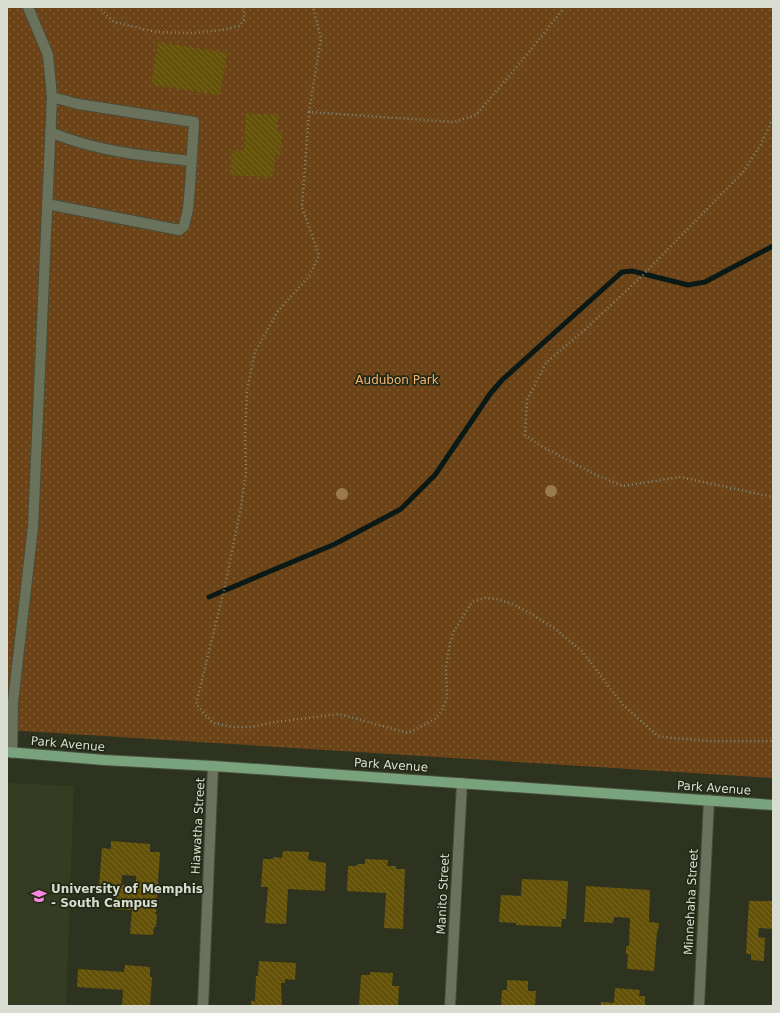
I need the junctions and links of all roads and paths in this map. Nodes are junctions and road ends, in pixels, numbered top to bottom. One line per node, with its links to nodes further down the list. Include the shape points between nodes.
1 (28, 7): 6 (street, via 48,55)
2 (98, 7): 3 (path, via 114,22 132,28 156,32 194,33 239,26 244,20)
3 (244, 7)
4 (313, 7): 7 (path, via 322,38)
5 (564, 7): 7 (path, via 476,115 454,122)
6 (52, 97): 9 (street); 10 (street, via 78,104 194,122)
7 (309, 112): 13 (path, via 302,207 319,255 310,275 278,311 255,352 247,391 246,472 241,507 196,704 213,723 232,727 251,727 339,714 408,733 436,718 442,710 447,698 446,667 450,643 472,602 485,598 497,599 528,612 554,628 582,652 623,705 658,736 711,741)
8 (773, 119): 12 (path, via 743,172 644,274 546,363 527,400 525,435 596,475 623,486 680,476)
9 (50, 132): 10 (street, via 69,140 102,148); 11 (street)
10 (192, 161): 11 (street, via 188,209 184,226 179,230)
11 (47, 204): 14 (street, via 33,528 13,702)
12 (773, 497)
13 (773, 741)
14 (10, 753): 15 (main road, Park Avenue)
15 (213, 766): 16 (main road, Park Avenue); 19 (street, Hiawatha Street)
16 (462, 783): 17 (main road, Park Avenue); 20 (street, Manito Street)
17 (710, 800): 18 (main road, Park Avenue); 21 (street, Minnehaha Street)
18 (773, 805)
19 (203, 1006)
20 (450, 1006)
21 (699, 1006)

